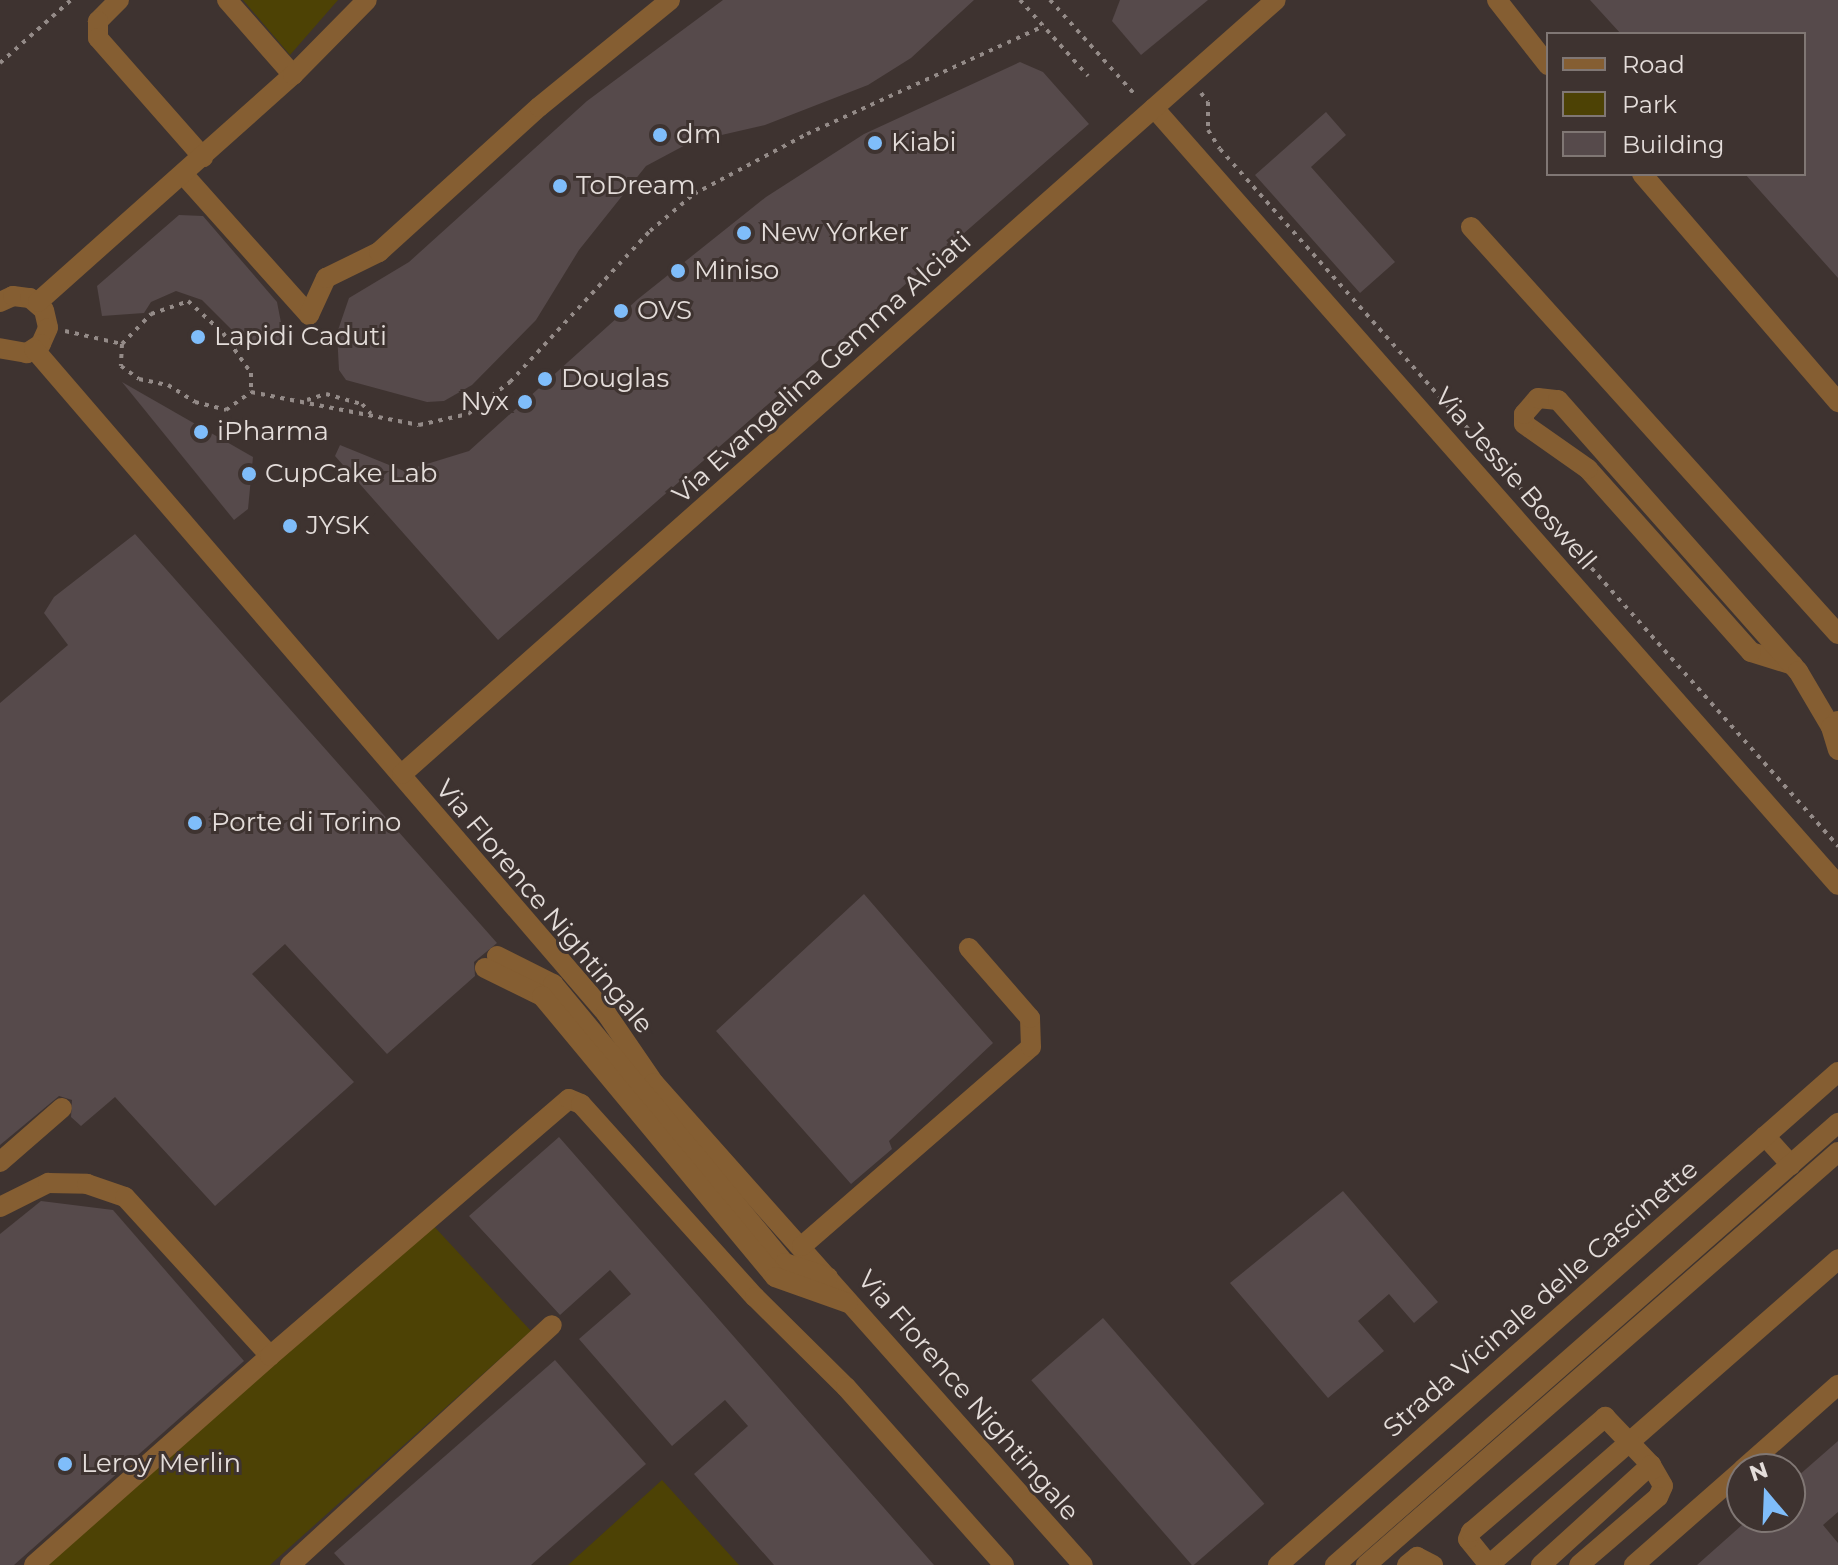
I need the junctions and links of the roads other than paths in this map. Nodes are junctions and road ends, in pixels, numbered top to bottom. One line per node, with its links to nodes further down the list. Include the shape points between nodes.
1 (119, 0): 11 (street, via 98,21 98,38)
2 (227, 0): 9 (street)
3 (367, 0): 9 (street)
4 (670, 0): 7 (street)
5 (1276, 0): 10 (street, Via Evangelina Gemma Alciati)
6 (1497, 0): 8 (street)
7 (646, 7): 12 (street, via 379,252 326,278 309,315)
8 (1546, 62)
9 (293, 75): 11 (street)
10 (1152, 110): 24 (street, Via Evangelina Gemma Alciati); 25 (street, Via Jessie Boswell)
11 (203, 157): 12 (street)
12 (183, 174): 16 (street)
13 (1644, 176): 19 (street)
14 (1471, 227): 20 (street)
15 (0, 302): 16 (street, via 22,295)
16 (38, 302): 18 (street, via 48,328)
17 (0, 348): 18 (street, via 17,354)
18 (34, 349): 24 (street, Via Florence Nightingale)
19 (1838, 402)
20 (1838, 634)
21 (1793, 665): 21 (street, via 1558,400 1538,398 1524,414 1524,424 1588,469 1751,652); 22 (street)
22 (1834, 724): 23 (street)
23 (1838, 750)
24 (402, 774): 35 (street, Via Florence Nightingale, via 606,1013 654,1083)
25 (1838, 885)
26 (969, 948): 35 (street, via 1030,1018 1031,1047)
27 (1838, 1072): 30 (street, Strada Vicinale delle Cascinette)
28 (62, 1108): 32 (street)
29 (1838, 1123): 33 (street)
30 (1765, 1136): 33 (street); 51 (street, Strada Vicinale delle Cascinette)
31 (1838, 1152): 43 (street)
32 (0, 1162)
33 (1791, 1165): 43 (street)
34 (0, 1207): 40 (street, via 48,1183 87,1184 125,1197)
35 (802, 1246): 37 (street, Via Florence Nightingale)
36 (1838, 1259): 42 (street)
37 (828, 1277): 38 (street, Via Florence Nightingale); 38 (street, via 785,1263 553,984 491,962 542,996 775,1277)
38 (852, 1304): 50 (street, Via Florence Nightingale)
39 (552, 1325): 48 (street)
40 (270, 1356): 47 (street); 49 (street, via 569,1099 581,1104 755,1297 846,1387)
41 (1838, 1385): 44 (street)
42 (1630, 1441): 45 (street); 56 (street); 56 (street, via 1605,1417 1471,1532 1468,1539)
43 (1487, 1446): 52 (street); 53 (street)
44 (1760, 1453)
45 (1651, 1465): 57 (street); 58 (street, via 1663,1480 1658,1497)
46 (1726, 1483): 59 (street)
47 (34, 1565)
48 (290, 1565)
49 (1004, 1565)
50 (1083, 1565)
51 (1278, 1565)
52 (1335, 1565)
53 (1366, 1565)
54 (1407, 1565): 55 (street, via 1417,1557)
55 (1433, 1565)
56 (1489, 1565)
57 (1541, 1565)
58 (1579, 1565)
59 (1634, 1565)

